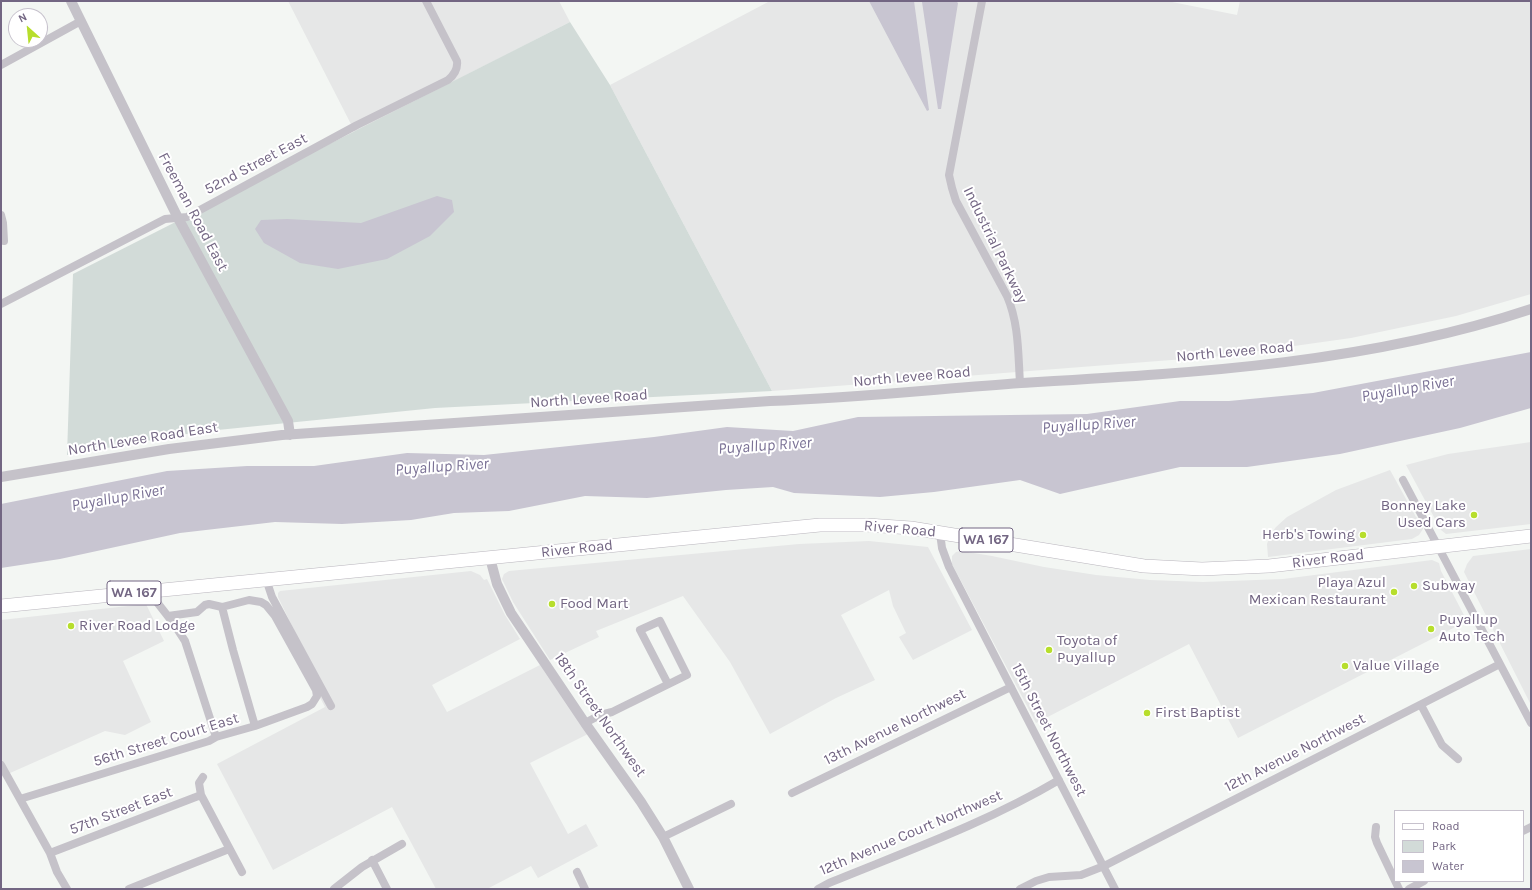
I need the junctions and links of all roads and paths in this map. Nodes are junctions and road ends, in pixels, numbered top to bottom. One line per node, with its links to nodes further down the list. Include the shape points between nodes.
1 (71, 1): 4 (street, Freeman Road East)
2 (426, 1): 7 (street, 52nd Street East, via 454,54 456,72 448,80 187,217)
3 (982, 1): 11 (street, Industrial Parkway, via 949,175 956,201 1012,307 1016,320)
4 (81, 21): 5 (street); 7 (street, Freeman Road East)
5 (1, 64)
6 (1, 215): 8 (street)
7 (178, 218): 9 (street, 52nd Street East, via 165,219); 12 (street, Freeman Road East, via 288,421)
8 (4, 241)
9 (1, 304)
10 (1531, 310): 11 (street, North Levee Road, via 1441,336 1351,354 1107,379)
11 (1020, 383): 12 (street, North Levee Road, via 814,400)
12 (290, 435): 13 (street, North Levee Road East, via 169,449)
13 (1, 477)
14 (1403, 480): 17 (street)
15 (940, 533): 17 (main road, River Road / WA 167, via 1144,566 1202,569 1269,566); 18 (main road, River Road / WA 167, via 887,526 820,525); 26 (street, 15th Street Northwest, via 944,556)
16 (1531, 536): 17 (main road, River Road / WA 167)
17 (1438, 547): 24 (street)
18 (490, 558): 19 (main road, River Road / WA 167); 29 (street, 18th Street Northwest, via 497,584 511,613)
19 (266, 579): 20 (main road, WA 167); 28 (street, via 272,597)
20 (149, 592): 21 (main road, WA 167); 23 (street)
21 (1, 606)
22 (222, 607): 23 (street, via 209,604 197,612); 31 (street); 31 (street, 56th Street Court East, via 249,600 266,605 275,616 316,690 316,699 308,707)
23 (168, 616): 32 (street, via 185,641)
24 (1500, 664): 27 (street, 12th Avenue Northwest); 30 (street)
25 (668, 684): 25 (street, via 640,630 660,621 687,675); 29 (street)
26 (1011, 687): 36 (street, 15th Street Northwest); 37 (street, 13th Avenue Northwest)
27 (1421, 705): 33 (street, via 1442,745); 47 (street, 12th Avenue Northwest)
28 (331, 706)
29 (585, 723): 42 (street, 18th Street Northwest, via 624,776)
30 (1531, 723)
31 (255, 726): 32 (street, 56th Street Court East)
32 (216, 737): 39 (street, 56th Street Court East, via 188,748)
33 (1458, 759)
34 (1, 764): 39 (street)
35 (203, 777): 38 (street, via 199,784)
36 (1059, 780): 47 (street, 15th Street Northwest); 58 (street, 12th Avenue Court Northwest, via 981,821)
37 (792, 793)
38 (201, 795): 44 (street); 45 (street, 57th Street East)
39 (20, 799): 45 (street)
40 (731, 804): 42 (street)
41 (1376, 827): 50 (street, via 1375,837 1379,849)
42 (663, 837): 57 (street, 18th Street Northwest)
43 (402, 844): 46 (street)
44 (229, 849): 48 (street); 53 (street)
45 (50, 853): 52 (street)
46 (372, 860): 54 (street); 55 (street)
47 (1104, 866): 59 (street, 12th Avenue Northwest, via 1081,875 1049,877); 60 (street, 15th Street Northwest)
48 (242, 872)
49 (577, 872): 56 (street)
50 (1394, 879)
51 (1422, 882): 61 (street)
52 (67, 889)
53 (129, 889)
54 (334, 889)
55 (387, 889)
56 (586, 889)
57 (689, 889)
58 (818, 889)
59 (1020, 889)
60 (1115, 889)
61 (1409, 889)

